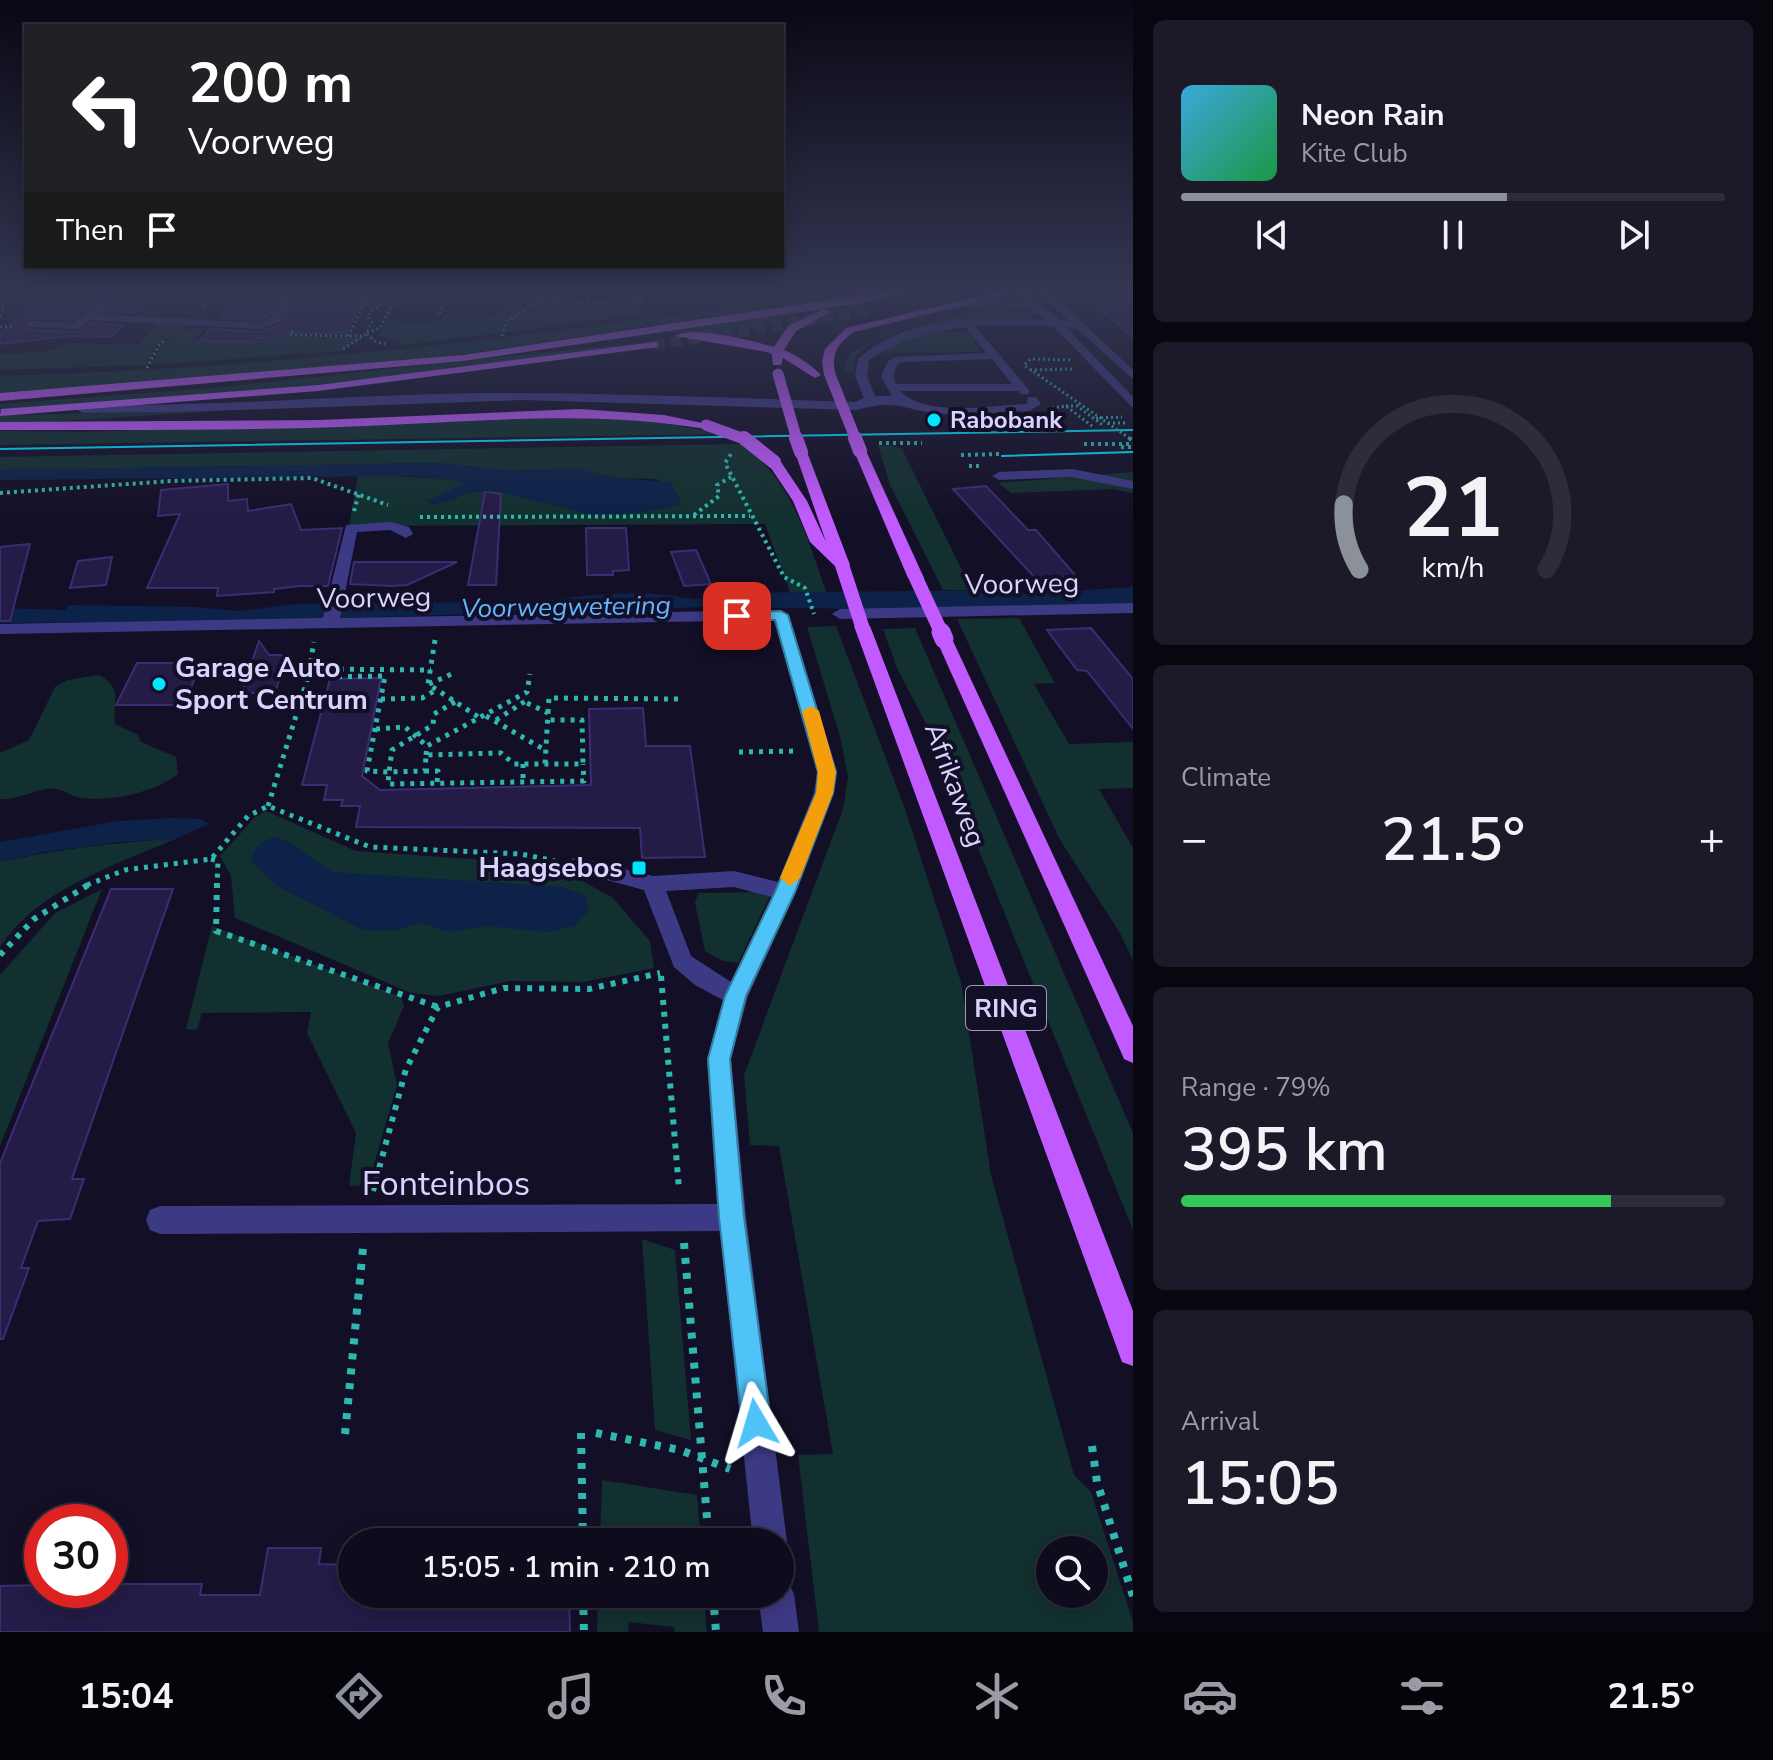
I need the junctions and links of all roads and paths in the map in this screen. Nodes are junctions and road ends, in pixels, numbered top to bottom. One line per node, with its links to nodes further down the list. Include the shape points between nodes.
1 (148, 366): 12 (path)
2 (365, 366): 16 (main road)
3 (492, 366): 21 (main road, via 333,387)
4 (778, 366): 45 (main road, Afrikaweg / RING, bridge, via 781,393)
5 (805, 366): 24 (main road)
6 (827, 366): 24 (main road, Afrikaweg, bridge)
7 (863, 366): 13 (street)
8 (873, 366): 15 (street)
9 (1003, 366): 14 (street)
10 (1026, 366): 27 (path, bridge)
11 (1098, 368): 14 (path); 18 (street)
12 (147, 369)
13 (862, 372): 15 (street); 17 (street)
14 (1012, 377): 15 (street); 15 (street); 15 (street, via 1035,404 927,408)
15 (893, 383): 17 (street)
16 (0, 397)
17 (871, 400): 21 (street, via 857,406 472,397)
18 (1133, 404)
19 (1066, 406): 25 (path)
20 (1077, 406): 27 (path)
21 (82, 409): 22 (main road)
22 (0, 413)
23 (1116, 418): 25 (path)
24 (846, 419): 91 (main road, Afrikaweg, bridge)
25 (1082, 419): 29 (path)
26 (1133, 423): 27 (path)
27 (1106, 425): 33 (path, bridge)
28 (0, 426): 45 (main road, bridge, via 590,414 706,425 741,436 774,462 800,501 817,542)
29 (1092, 426)
30 (884, 443): 31 (path)
31 (922, 443)
32 (1084, 444): 33 (path)
33 (1133, 444): 34 (path)
34 (1122, 449)
35 (1002, 454): 36 (path)
36 (961, 455)
37 (999, 476): 39 (street, via 1072,473)
38 (731, 477): 43 (path, via 717,485 719,496)
39 (1133, 485)
40 (0, 493): 41 (path, via 312,478)
41 (394, 508)
42 (413, 515): 43 (path)
43 (693, 516): 47 (path, via 750,516 784,577 805,588)
44 (406, 534): 51 (street, via 391,526 351,528 335,600)
45 (842, 565): 95 (main road, Afrikaweg / RING, bridge)
46 (1133, 608): 48 (street, Voorweg)
47 (813, 612): 48 (path); 49 (path)
48 (840, 614)
49 (781, 615): 50 (street, Voorweg); 72 (street)
50 (437, 623): 51 (street, Voorweg); 54 (path)
51 (323, 625): 52 (street, Voorweg); 53 (path)
52 (0, 629)
53 (310, 669): 54 (path); 57 (path)
54 (431, 670): 58 (path)
55 (454, 673): 58 (path)
56 (530, 674): 60 (path)
57 (308, 677): 61 (path, via 385,676); 82 (path)
58 (428, 684): 59 (path)
59 (436, 690): 61 (path, via 422,698); 63 (path)
60 (527, 692): 64 (path); 66 (path)
61 (381, 699): 68 (path)
62 (680, 699): 65 (path, via 549,698)
63 (455, 702): 66 (path); 69 (path, via 434,714 433,725)
64 (527, 703): 65 (path); 67 (path)
65 (548, 716): 71 (path); 77 (path, via 582,720)
66 (483, 717): 67 (path); 70 (path)
67 (495, 721): 71 (path)
68 (376, 729): 69 (path, via 405,727); 79 (path, via 367,771)
69 (416, 736): 70 (path); 79 (path, via 392,750)
70 (427, 746): 74 (path)
71 (545, 750): 76 (path)
72 (823, 751): 73 (path); 86 (street, via 824,793)
73 (739, 752)
74 (426, 755): 75 (path, via 501,753 514,764); 78 (path)
75 (523, 764): 76 (path); 80 (path)
76 (545, 764): 77 (path)
77 (583, 764): 80 (path, via 584,781)
78 (425, 771): 79 (path); 81 (path, via 438,771)
79 (389, 772): 81 (path, via 388,784)
80 (523, 782): 81 (path)
81 (437, 783)
82 (268, 806): 83 (path, via 248,816); 84 (path, via 370,847 521,854)
83 (211, 859): 87 (path, via 112,873 54,905 7,942); 90 (path, via 218,861 216,931)
84 (576, 865): 85 (street)
85 (653, 884): 86 (street, via 734,879); 89 (street, via 682,961)
86 (785, 892): 89 (street)
87 (0, 955)
88 (660, 973): 90 (path, via 589,989 504,988)
89 (736, 996): 92 (street, via 719,1059)
90 (438, 1007): 94 (path, via 406,1069)
91 (1133, 1052)
92 (732, 1217): 94 (street, Fonteinbos); 100 (street)
93 (160, 1220): 94 (street, Fonteinbos)
94 (366, 1220): 98 (path)
95 (1133, 1351)
96 (581, 1433): 101 (path)
97 (596, 1433): 100 (path, via 680,1450)
98 (345, 1434)
99 (1092, 1446): 103 (path, via 1097,1482)
100 (763, 1482): 102 (street)
101 (583, 1528)
102 (768, 1528)
103 (1133, 1596)
104 (583, 1608): 107 (path)
105 (714, 1608): 108 (path)
106 (778, 1608): 109 (street)
107 (584, 1632)
108 (716, 1632)
109 (781, 1632)

